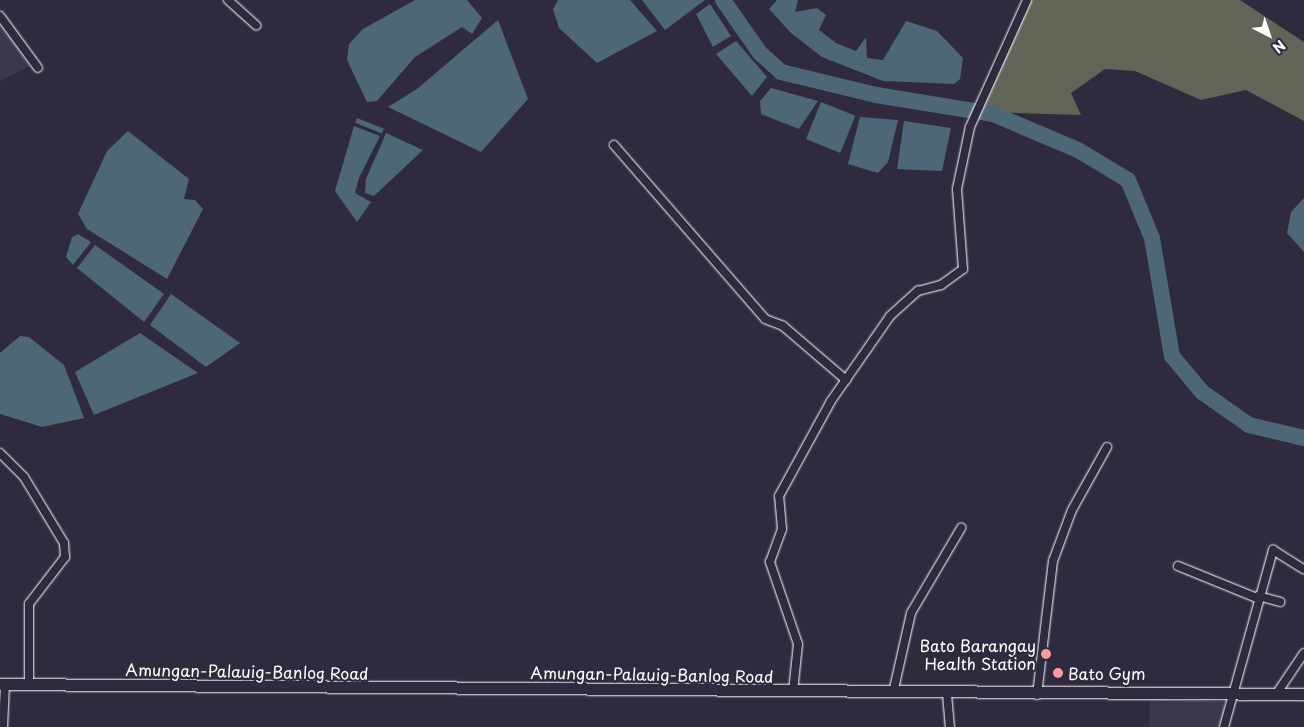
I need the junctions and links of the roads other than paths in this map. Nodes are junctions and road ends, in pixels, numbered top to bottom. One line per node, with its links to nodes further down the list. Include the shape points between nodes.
1 (228, 0): 4 (street)
2 (1027, 0): 7 (street, via 970,127 957,189 963,270 941,285 918,291 890,316)
3 (0, 16): 5 (street)
4 (256, 26)
5 (38, 68)
6 (614, 145): 7 (street, via 765,319 783,326)
7 (846, 380): 18 (street, via 778,496 782,529 770,562 798,644)
8 (1107, 447): 24 (street, via 1072,510 1053,561)
9 (0, 453): 17 (street, via 24,477 65,557 29,604)
10 (961, 528): 19 (street, via 911,613)
11 (1178, 566): 13 (street)
12 (1304, 569): 13 (street, via 1273,550)
13 (1258, 597): 14 (street); 22 (street)
14 (1280, 602)
15 (1304, 653): 20 (street)
16 (3, 684): 17 (main road, Amungan-Palauig-Banlog Road); 25 (street)
17 (29, 684): 18 (main road, Amungan-Palauig-Banlog Road)
18 (793, 692): 19 (main road, Amungan-Palauig-Banlog Road)
19 (893, 692): 21 (main road, Amungan-Palauig-Banlog Road)
20 (1278, 693): 22 (main road, Amungan-Palauig-Banlog Road); 23 (main road, Amungan-Palauig-Banlog Road)
21 (947, 694): 24 (main road, Amungan-Palauig-Banlog Road); 26 (street)
22 (1231, 694): 24 (main road, Amungan-Palauig-Banlog Road); 27 (street)
23 (1304, 694)
24 (1038, 695)
25 (3, 727)
26 (950, 727)
27 (1224, 727)

